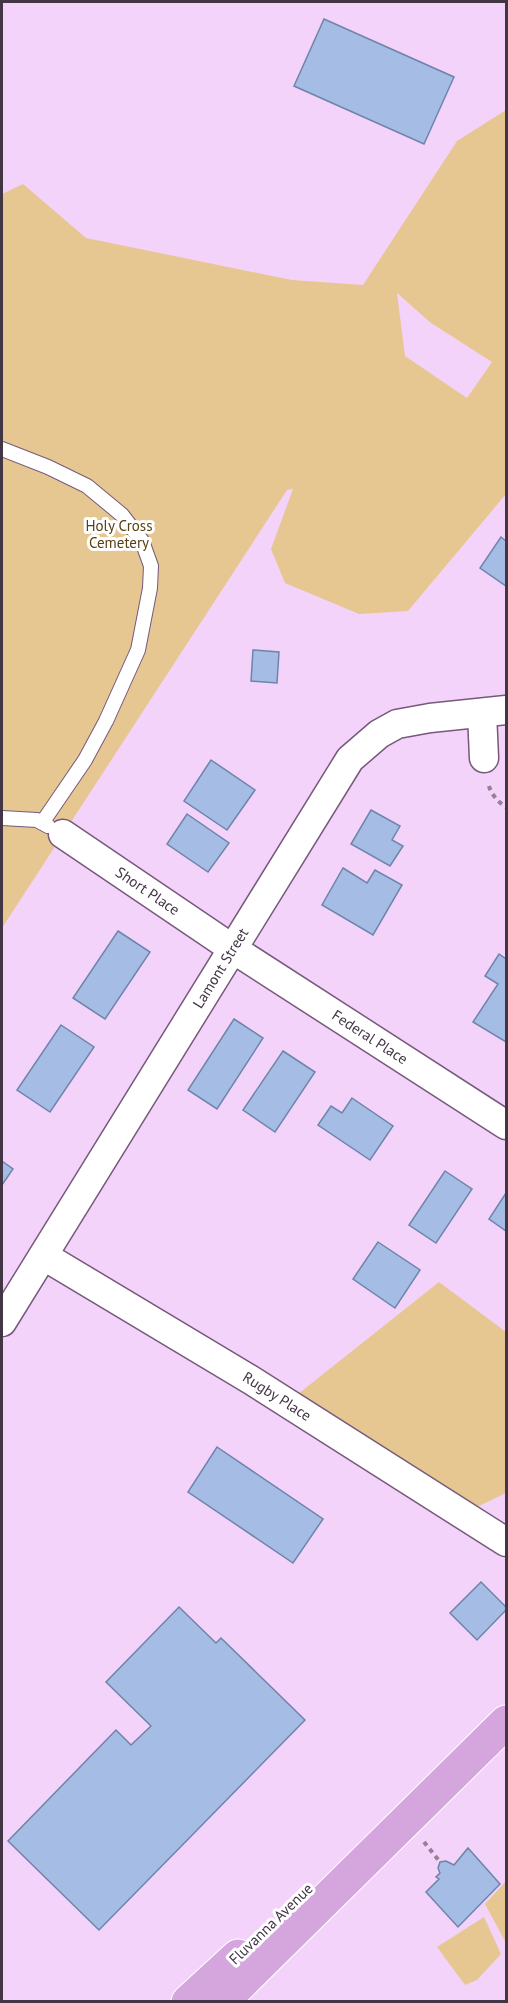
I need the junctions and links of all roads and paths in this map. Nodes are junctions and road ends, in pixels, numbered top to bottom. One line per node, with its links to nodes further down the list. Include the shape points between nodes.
1 (2, 449): 5 (lane, via 87,486 122,515 142,541 151,566 138,650)
2 (494, 712): 3 (street); 6 (street, Lamont Street, via 397,724 350,759)
3 (484, 758)
4 (2, 818): 5 (lane, via 37,820)
5 (53, 828): 6 (street, Short Place)
6 (233, 949): 7 (street, Federal Place); 8 (street, Lamont Street)
7 (507, 1125)
8 (44, 1256): 9 (street, Lamont Street); 10 (street, Rugby Place, via 251,1380)
9 (2, 1322)
10 (507, 1542)
11 (507, 1722): 14 (main road, Fluvanna Avenue)
12 (422, 1839): 13 (path)
13 (440, 1862)
14 (361, 1866): 15 (main road, Fluvanna Avenue, via 339,1862); 16 (main road, Fluvanna Avenue)
15 (188, 2001)
16 (222, 2001)

